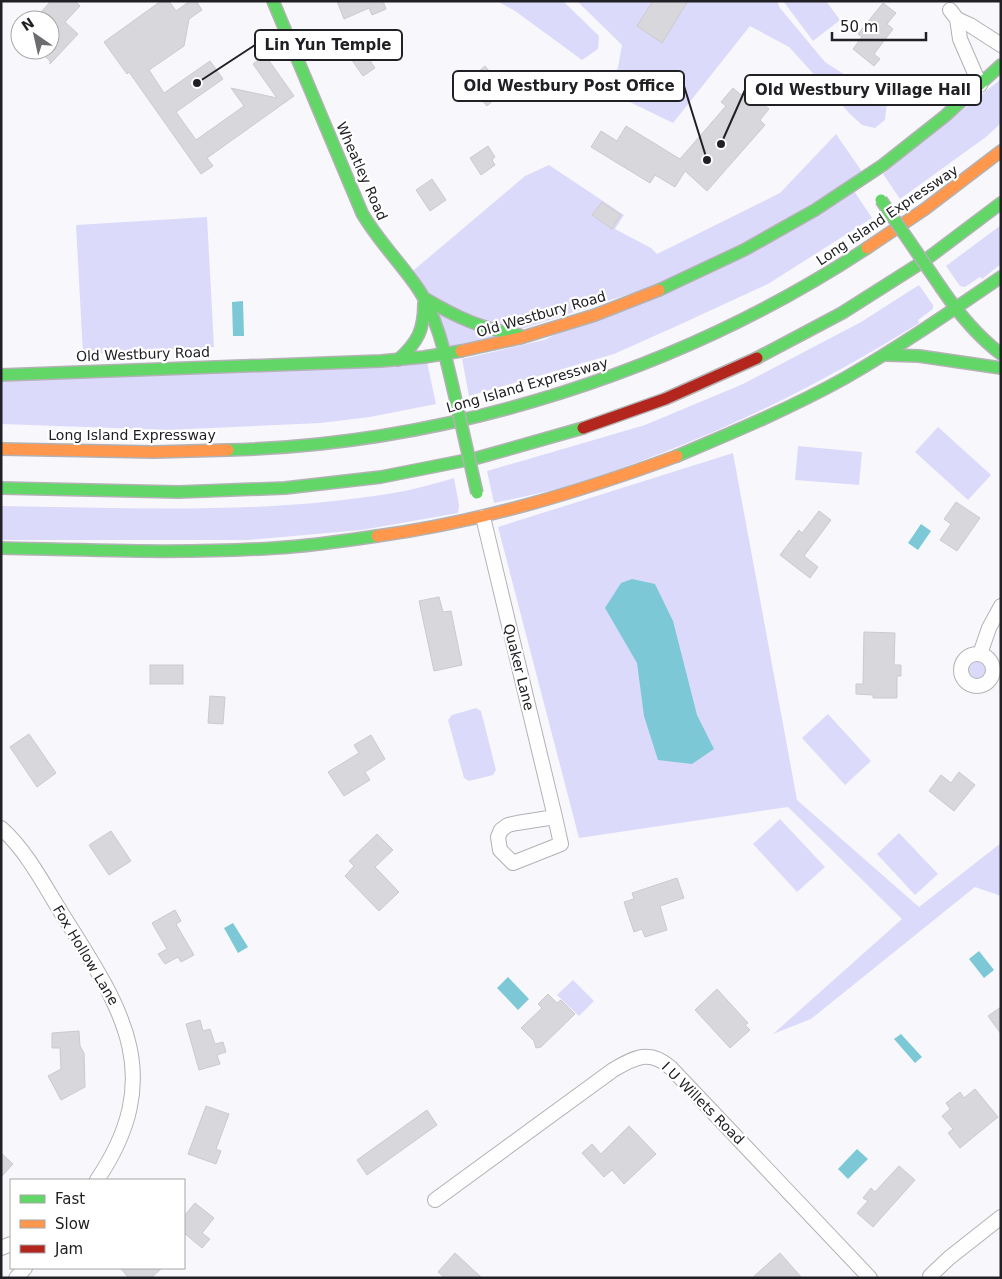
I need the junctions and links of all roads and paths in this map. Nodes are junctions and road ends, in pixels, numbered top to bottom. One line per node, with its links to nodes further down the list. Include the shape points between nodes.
1 (273, 1): 9 (main road, Wheatley Road, via 362,213 373,234)
2 (1001, 45): 4 (street, via 954,14 960,39)
3 (1001, 66): 4 (main road, Old Westbury Road)
4 (980, 85): 6 (main road, Old Westbury Road, via 923,134)
5 (1001, 151): 18 (main road, Long Island Expressway, via 896,230 781,301 658,359 537,401 444,425 308,445 215,451)
6 (873, 188): 10 (main road, bridge); 11 (main road, Old Westbury Road, via 792,223 703,270 616,308)
7 (1001, 202): 19 (main road, via 961,234 886,285 768,352 686,391 600,423 511,449 375,477 286,488 205,492)
8 (1001, 277): 10 (main road)
9 (424, 298): 11 (main road, via 477,327); 12 (main road, Wheatley Road); 15 (main road, via 424,319 418,340)
10 (957, 310): 13 (main road, via 977,334); 14 (main road)
11 (531, 336): 12 (main road, Old Westbury Road)
12 (445, 354): 15 (main road, Old Westbury Road); 20 (main road, Wheatley Road, bridge)
13 (1001, 354)
14 (886, 355): 16 (main road, via 919,356); 20 (main road, via 779,413 682,455 581,491)
15 (398, 360): 17 (main road, Old Westbury Road)
16 (1001, 368)
17 (1, 374)
18 (1, 449)
19 (1, 488)
20 (483, 517): 21 (main road, via 402,533 295,546 194,550); 24 (street, Quaker Lane)
21 (1, 548)
22 (1001, 606): 23 (street)
23 (980, 654)
24 (555, 817): 24 (street, Quaker Lane, via 561,844 513,863 500,850 498,837 508,825)
25 (1, 828): 26 (street, Fox Hollow Lane, via 24,854 89,956 116,1004 126,1030 134,1081 127,1121)
26 (98, 1179)
27 (435, 1200): 30 (street, I U Willets Road, via 613,1070 636,1058 651,1056 671,1068)
28 (1001, 1217): 29 (street)
29 (930, 1276)
30 (870, 1278)

